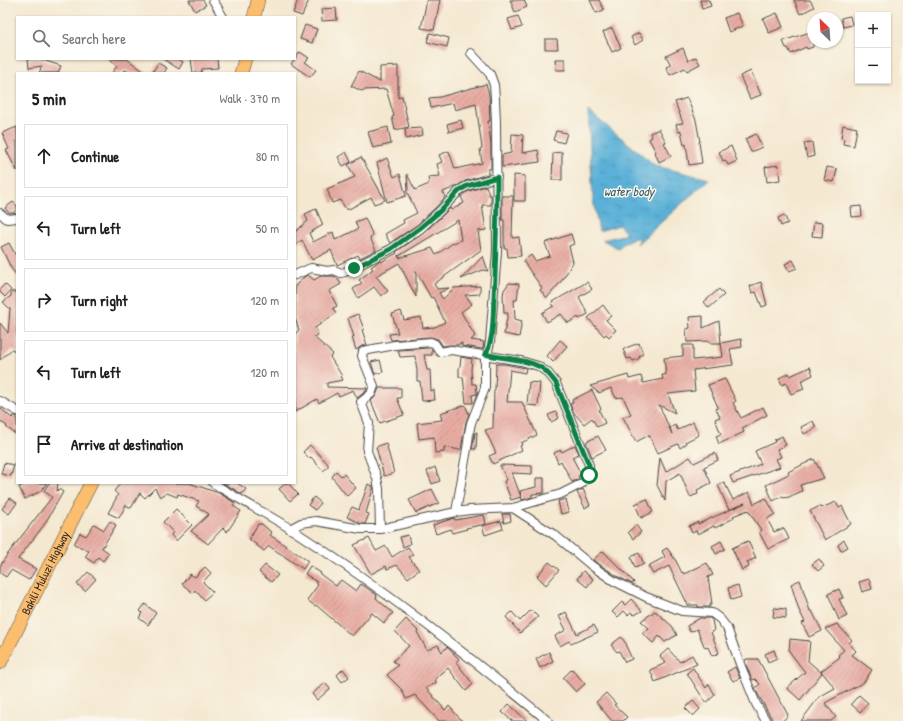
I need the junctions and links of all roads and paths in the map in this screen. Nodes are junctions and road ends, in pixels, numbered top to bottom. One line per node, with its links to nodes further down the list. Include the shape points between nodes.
1 (213, 0): 3 (street)
2 (258, 0): 4 (highway)
3 (222, 16)
4 (254, 16)
5 (471, 53): 8 (street, via 490,74 494,85)
6 (245, 60): 7 (highway)
7 (241, 72)
8 (497, 177): 11 (street, via 460,190 440,211 391,249 345,272 311,268); 12 (street, via 497,251 493,315 490,342)
9 (0, 213): 10 (street, via 7,219)
10 (16, 218)
11 (296, 275)
12 (485, 354): 17 (street, via 538,366 548,373 556,383 589,465 588,478 581,484 562,494); 18 (street, via 485,388 471,423); 20 (street, via 451,350 440,352 431,342 363,351 362,356 374,386 371,394 362,402 369,423 367,451 379,489)
13 (0, 401): 14 (street)
14 (16, 410)
15 (90, 484): 21 (highway, Bakili Muluzi Highway)
16 (215, 484): 19 (street)
17 (513, 508): 18 (street); 23 (street, via 556,536 614,581 682,611 712,613 727,628 756,704)
18 (456, 512): 20 (street)
19 (290, 529): 20 (street, via 301,523 316,521 361,530); 22 (street, via 437,632)
20 (380, 529)
21 (0, 663)
22 (548, 721)
23 (766, 721)

